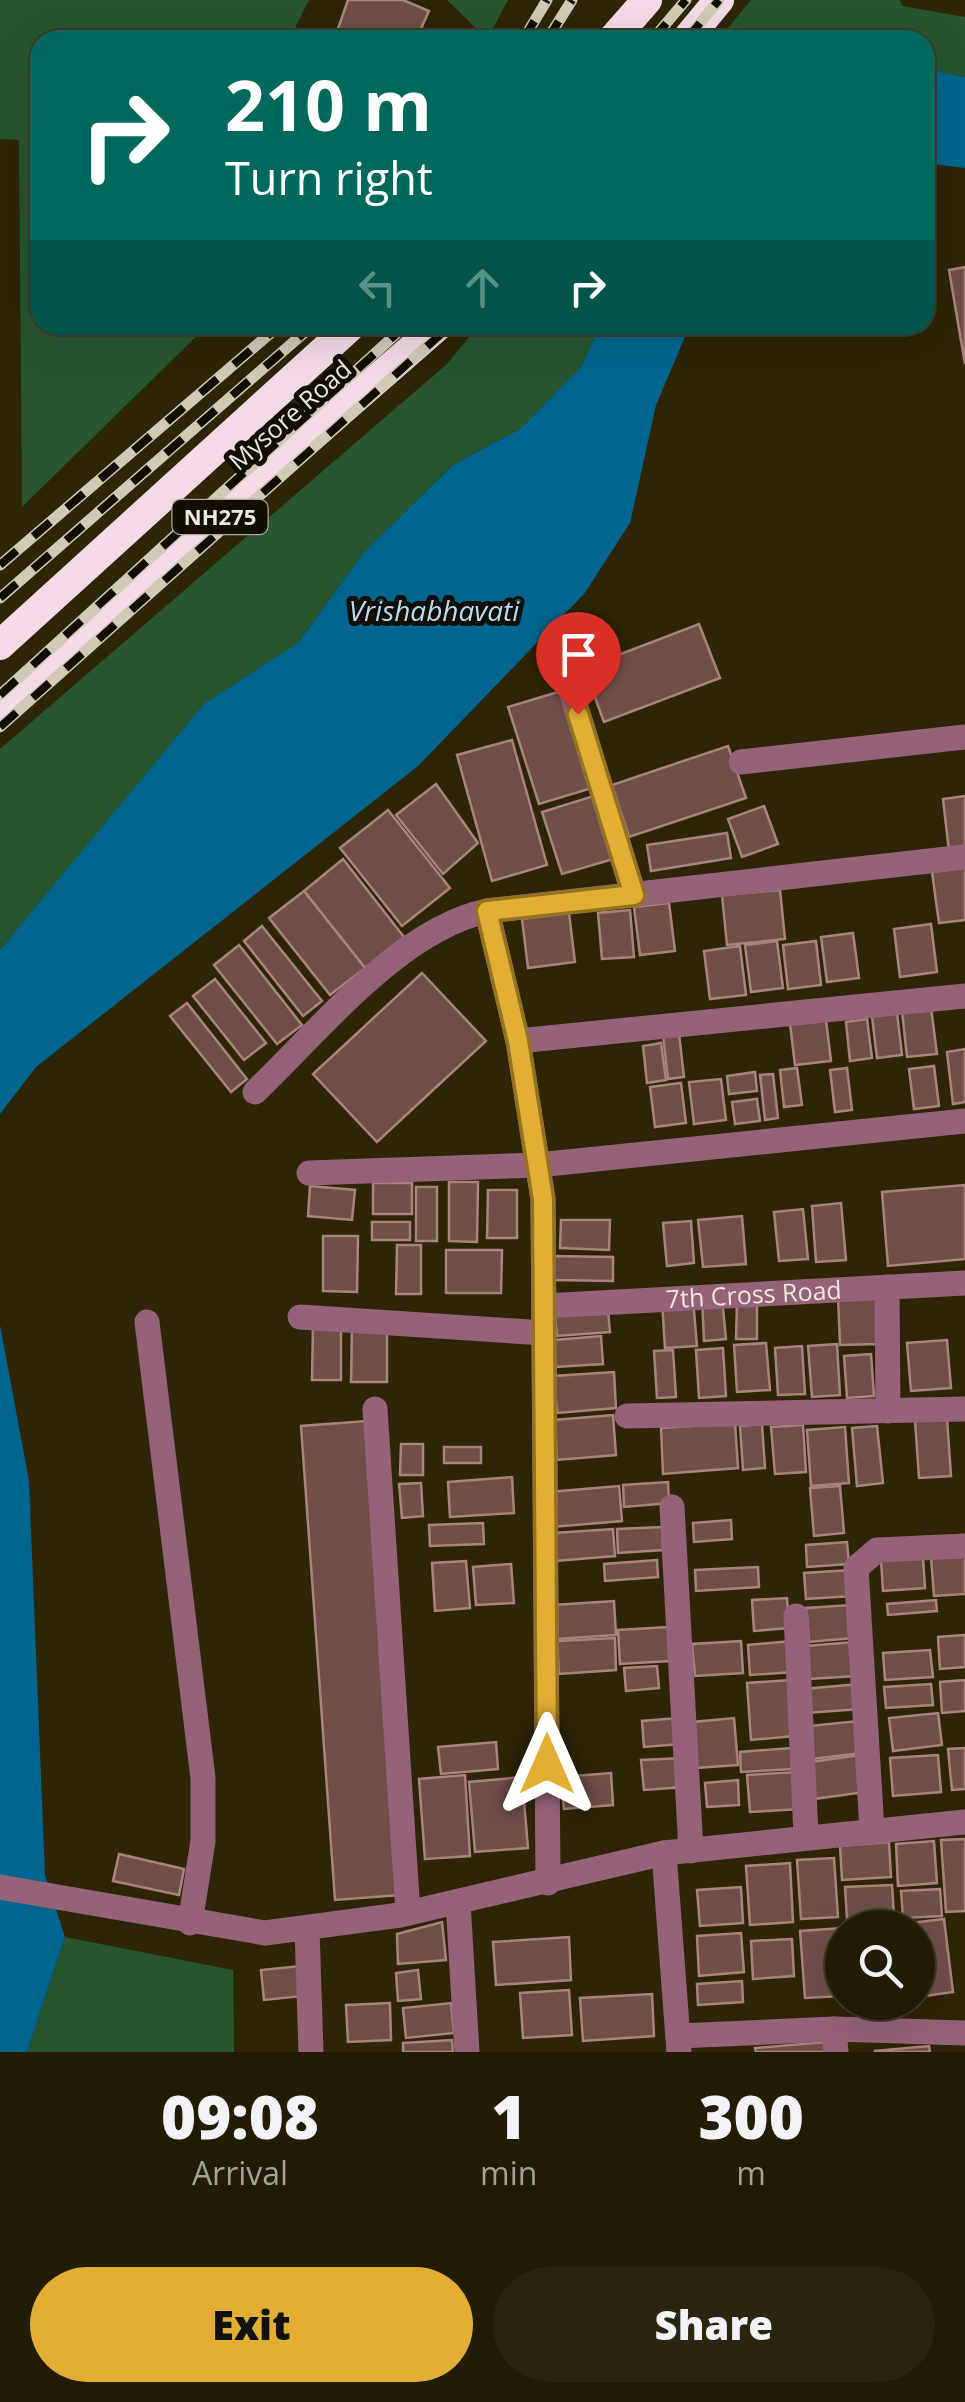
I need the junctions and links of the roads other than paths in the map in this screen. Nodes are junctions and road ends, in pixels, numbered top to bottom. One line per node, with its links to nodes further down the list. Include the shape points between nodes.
1 (647, 0): 3 (highway)
2 (718, 0): 4 (highway)
3 (621, 30)
4 (694, 30)
5 (341, 335): 7 (highway, Mysore Road / NH275)
6 (428, 335): 9 (highway, Mysore Road / NH275)
7 (0, 645)
8 (567, 678): 13 (street)
9 (0, 708)
10 (965, 737): 11 (street)
11 (741, 762)
12 (965, 857): 13 (street)
13 (634, 895): 14 (street)
14 (487, 911): 16 (street); 17 (street, via 458,917 403,950)
15 (965, 996): 16 (street)
16 (518, 1041): 19 (street)
17 (254, 1092)
18 (965, 1122): 19 (street)
19 (538, 1165): 20 (street); 23 (street)
20 (309, 1173)
21 (965, 1283): 22 (street, 7th Cross Road)
22 (887, 1287): 23 (street, 7th Cross Road); 29 (street)
23 (544, 1306): 26 (street)
24 (300, 1317): 26 (street)
25 (147, 1322): 43 (street, via 204,1778 203,1841)
26 (544, 1334): 39 (street)
27 (375, 1409): 42 (street)
28 (965, 1409): 29 (street)
29 (888, 1411): 30 (street)
30 (627, 1416)
31 (672, 1507): 37 (street)
32 (965, 1546): 35 (street, via 878,1550 856,1568)
33 (796, 1616): 36 (street)
34 (965, 1822): 35 (street)
35 (872, 1830): 36 (street)
36 (806, 1836): 37 (street)
37 (691, 1851): 38 (street)
38 (664, 1852): 39 (street); 47 (street)
39 (548, 1883): 41 (street)
40 (0, 1887): 43 (street)
41 (458, 1902): 42 (street); 49 (street)
42 (408, 1913): 44 (street)
43 (190, 1922): 44 (street, via 265,1932)
44 (307, 1929): 48 (street)
45 (965, 2033): 46 (street)
46 (835, 2040): 47 (street)
47 (679, 2044)
48 (310, 2052)
49 (466, 2052)

